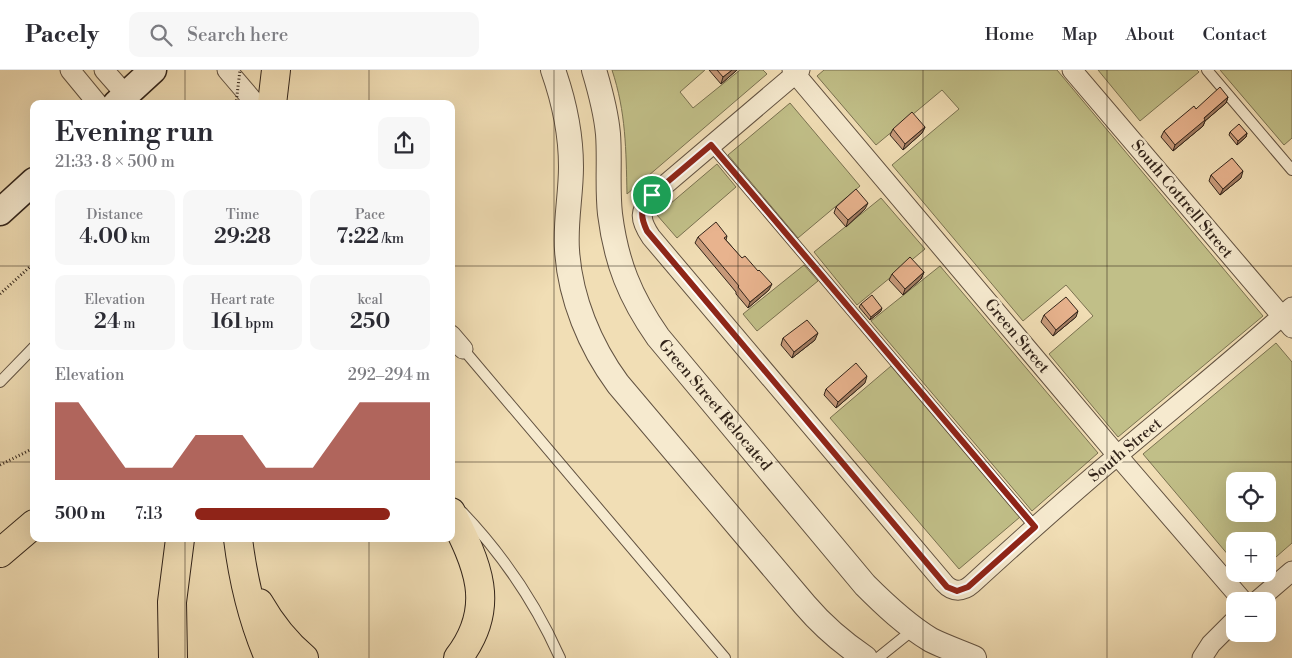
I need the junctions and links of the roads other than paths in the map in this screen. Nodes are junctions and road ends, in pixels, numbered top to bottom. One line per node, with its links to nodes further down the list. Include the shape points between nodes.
1 (70, 70): 12 (street)
2 (104, 70): 11 (street)
3 (153, 70): 11 (main road)
4 (227, 70): 13 (street)
5 (276, 70): 14 (highway)
6 (553, 70): 44 (street, via 563,100 570,152 569,266 577,302 595,349 623,391 804,605)
7 (594, 70): 36 (street, Green Street Relocated, via 608,133 610,212 615,246 625,279 640,310 658,337 865,585)
8 (1072, 70): 19 (street, South Cottrell Street)
9 (1207, 70): 16 (lane)
10 (796, 71): 15 (street); 24 (street, Green Street)
11 (121, 99)
12 (95, 100)
13 (253, 100)
14 (272, 100)
15 (711, 145): 28 (lane); 28 (street, South Street, via 652,195 644,207 641,218 651,237 947,587 957,591 968,587)
16 (1292, 170)
17 (30, 185): 18 (main road)
18 (0, 212)
19 (1289, 317): 24 (street, South Street)
20 (455, 340): 21 (street)
21 (463, 350): 43 (lane)
22 (30, 352): 23 (lane)
23 (0, 382)
24 (1117, 455): 28 (street, South Street); 34 (street, Green Street)
25 (455, 504): 42 (lane, via 523,588)
26 (455, 520): 41 (highway, via 469,549 480,589 479,616)
27 (30, 527): 31 (highway)
28 (1035, 527)
29 (180, 542): 38 (highway, via 172,602)
30 (238, 542): 32 (highway)
31 (0, 553)
32 (243, 570): 39 (highway); 40 (highway, via 268,618)
33 (1292, 571): 35 (street)
34 (1235, 592)
35 (1268, 592)
36 (915, 628): 45 (lane); 46 (street, Green Street Relocated, via 946,647)
37 (1226, 629): 47 (street)
38 (173, 658)
39 (269, 658)
40 (304, 658)
41 (458, 658)
42 (560, 658)
43 (724, 658)
44 (865, 658)
45 (878, 658)
46 (974, 658)
47 (1202, 658)

